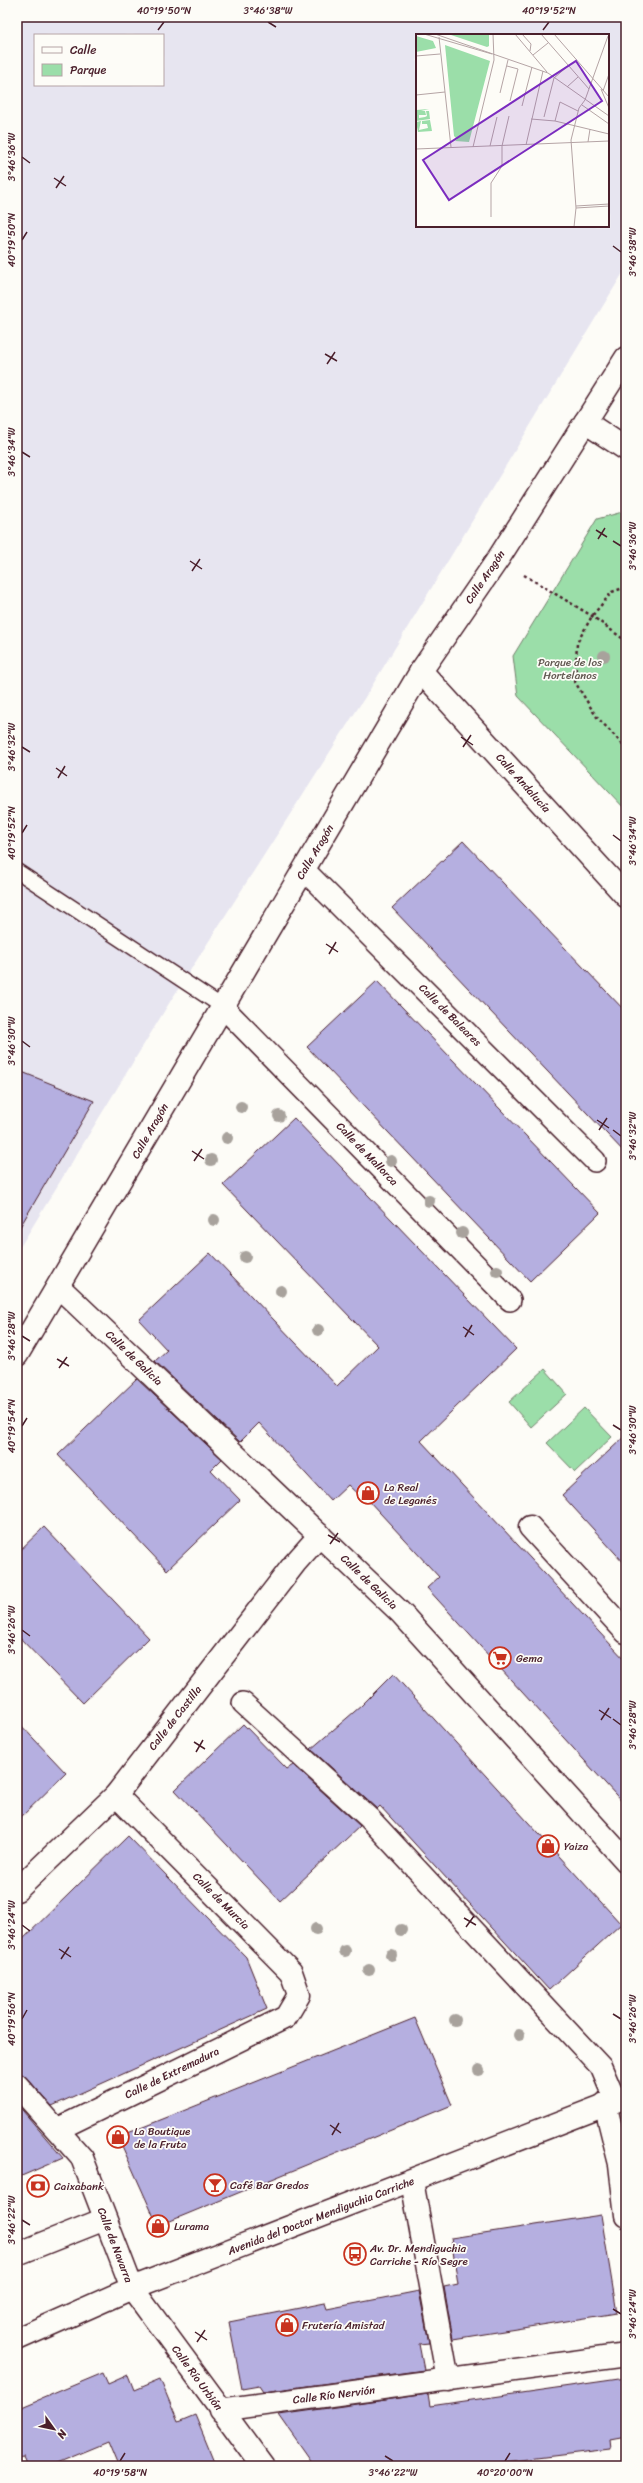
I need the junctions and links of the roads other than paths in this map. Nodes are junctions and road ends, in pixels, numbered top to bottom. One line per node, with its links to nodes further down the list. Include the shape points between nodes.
1 (626, 358): 2 (street, Calle Aragón)
2 (585, 422): 3 (street); 4 (street, Calle Aragón, via 498,559)
3 (626, 449)
4 (421, 671): 5 (street, Calle Aragón); 7 (street, Calle Andalucía)
5 (304, 870): 8 (street, Calle Aragón); 9 (street, Calle de Baleares)
6 (17, 871): 8 (lane)
7 (626, 896)
8 (223, 1008): 10 (street, Calle Aragón); 11 (street, Calle de Mallorca)
9 (595, 1161)
10 (59, 1287): 12 (street, Calle Aragón); 14 (street, Calle de Galicia)
11 (510, 1300)
12 (17, 1355)
13 (530, 1527): 15 (street)
14 (320, 1535): 17 (street, Calle de Castilla); 18 (street, Calle de Galicia, via 401,1613)
15 (626, 1632)
16 (243, 1703): 22 (street, via 380,1830 601,2067)
17 (116, 1795): 19 (street, Calle de Castilla); 20 (street, Calle de Murcia, via 291,1972 299,1995)
18 (626, 1861)
19 (17, 1890)
20 (286, 2017): 23 (street, Calle de Extremadura)
21 (17, 2085): 23 (street, Calle de Navarra)
22 (615, 2100): 24 (street, Avenida del Doctor Mendiguchia Carriche); 25 (street)
23 (58, 2129): 26 (street, Calle de Navarra, via 82,2158)
24 (412, 2181): 28 (street, Avenida del Doctor Mendiguchia Carriche); 31 (street)
25 (626, 2216)
26 (105, 2219): 27 (street); 28 (street, Calle de Navarra)
27 (17, 2254)
28 (132, 2288): 29 (street, Avenida del Doctor Mendiguchia Carriche); 32 (street, Calle Río Urbión)
29 (17, 2339)
30 (626, 2354): 31 (street, Calle Río Nervión)
31 (448, 2380): 32 (street, Calle Río Nervión)
32 (220, 2410): 33 (street, Calle Río Urbión)
33 (263, 2466)

